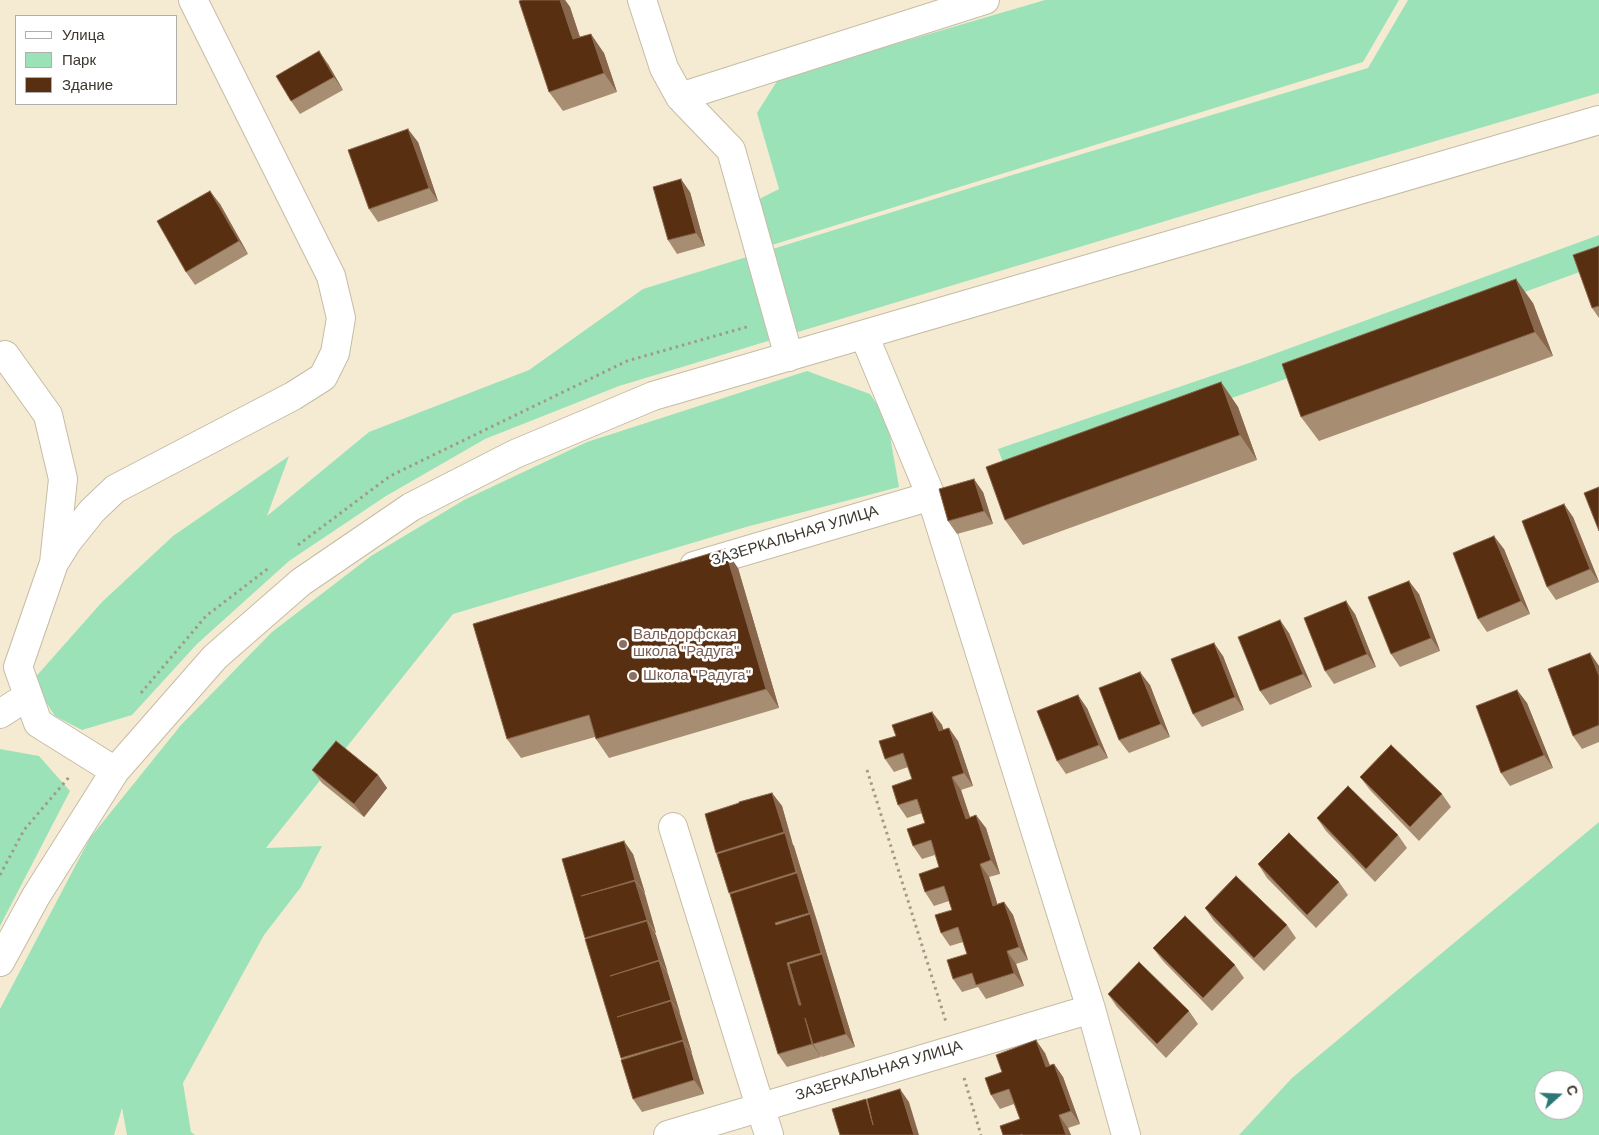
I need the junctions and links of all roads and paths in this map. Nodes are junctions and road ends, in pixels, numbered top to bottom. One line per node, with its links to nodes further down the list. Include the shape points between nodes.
1 (193, 0): 10 (street, via 331,276 341,318 335,353 323,377 293,396 115,489 92,511)
2 (642, 0): 4 (street, via 664,68)
3 (985, 0): 4 (street)
4 (680, 96): 8 (street, via 731,150)
5 (1599, 120): 6 (street)
6 (864, 335): 8 (street); 9 (street)
7 (4, 355): 10 (street, via 48,415 63,479)
8 (789, 357): 15 (street, via 653,396 515,454 411,507 301,582 215,657)
9 (931, 496): 11 (street, ЗАЗЕРКАЛЬНАЯ УЛИЦА); 18 (street)
10 (54, 563): 12 (street, via 18,667)
11 (666, 574)
12 (28, 696): 13 (street); 15 (street, via 38,723)
13 (0, 714)
14 (867, 770): 19 (path)
15 (115, 771): 17 (street, via 36,896)
16 (673, 826): 20 (street)
17 (0, 962)
18 (1091, 1009): 19 (street, ЗАЗЕРКАЛЬНАЯ УЛИЦА); 24 (street)
19 (955, 1049): 20 (street, ЗАЗЕРКАЛЬНАЯ УЛИЦА); 23 (path)
20 (761, 1107): 21 (street, ЗАЗЕРКАЛЬНАЯ УЛИЦА); 22 (street)
21 (668, 1135)
22 (769, 1135)
23 (981, 1135)
24 (1126, 1135)

